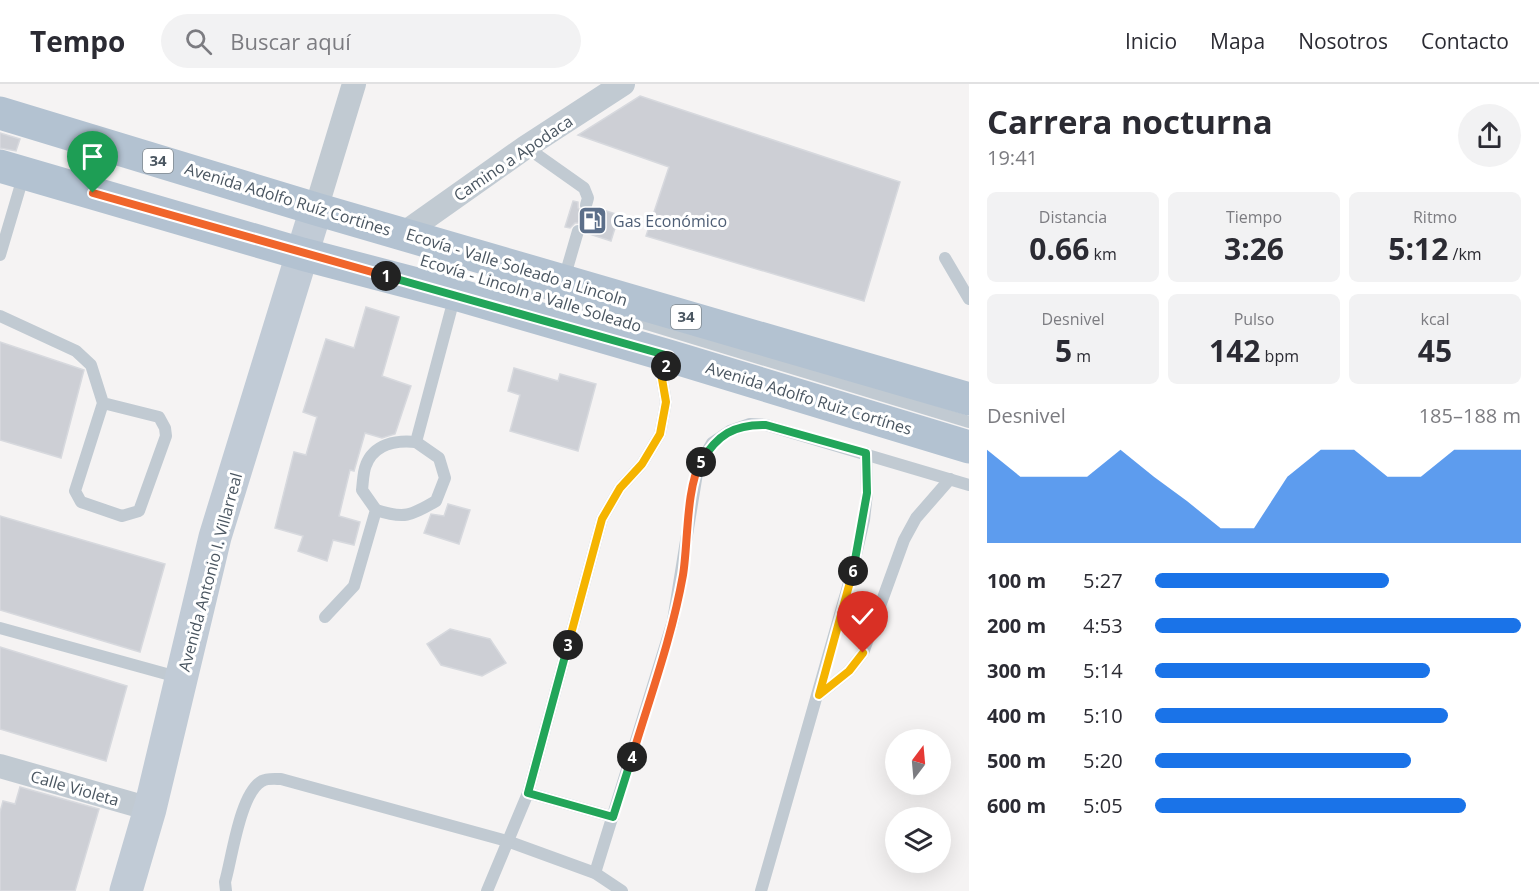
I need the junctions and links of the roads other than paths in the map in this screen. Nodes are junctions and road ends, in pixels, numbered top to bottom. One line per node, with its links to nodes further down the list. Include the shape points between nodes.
1 (354, 84): 9 (street, Avenida Antonio I. Villarreal)
2 (624, 84): 4 (street, Camino a Apodaca)
3 (11, 123): 5 (lane); 9 (main road, Avenida Adolfo Ruíz Cortines / 34)
4 (526, 147): 7 (lane, via 584,188); 11 (street, Camino a Apodaca)
5 (76, 150)
6 (12, 169): 9 (main road, Avenida Adolfo Ruíz Cortines / 34); 12 (lane)
7 (586, 205)
8 (261, 228): 9 (lane, Ecovía - Lincoln a Valle Soleado)
9 (310, 229): 11 (main road, Avenida Adolfo Ruíz Cortines / 34); 16 (main road, Avenida Adolfo Ruiz Cortínes / 34); 24 (lane, Ecovía - Lincoln a Valle Soleado); 31 (street, Avenida Antonio I. Villarreal, via 215,537)
10 (578, 231): 15 (lane)
11 (403, 234): 15 (main road, 34)
12 (0, 255)
13 (945, 258): 17 (lane)
14 (486, 275): 22 (lane, Ecovía - Valle Soleado a Lincoln)
15 (563, 281): 20 (main road, 34)
16 (455, 294): 19 (main road, Avenida Adolfo Ruiz Cortínes / 34); 23 (lane)
17 (969, 299)
18 (0, 316): 21 (lane, via 85,357)
19 (669, 356): 24 (main road, Avenida Adolfo Ruiz Cortínes / 34); 34 (lane, via 662,379 666,402 660,434 602,519)
20 (969, 399)
21 (103, 403): 21 (lane, via 75,490 81,502 123,516 132,515 143,505 166,436 165,428 159,417)
22 (969, 422)
23 (416, 442): 28 (lane, via 398,440 378,449 366,465 362,490); 28 (lane, via 439,458 445,478 436,501 414,514 398,517)
24 (969, 445)
25 (866, 453): 26 (lane); 32 (lane, via 864,520); 36 (lane, via 766,425 750,424 712,443 698,466 674,621)
26 (950, 479): 27 (lane); 32 (lane, via 908,533 863,653 849,671)
27 (969, 485)
28 (375, 510): 29 (lane, via 354,586)
29 (325, 617)
30 (0, 628): 31 (lane)
31 (182, 679): 35 (street, Avenida Antonio I. Villarreal)
32 (819, 695): 43 (lane)
33 (0, 766): 35 (street, Calle Violeta)
34 (528, 793): 36 (lane); 37 (lane)
35 (150, 809): 39 (street, Avenida Antonio I. Villarreal)
36 (613, 817): 38 (lane)
37 (507, 841): 38 (lane); 40 (lane, via 281,779 264,779 252,789 246,802); 41 (lane)
38 (595, 873): 42 (lane)
39 (126, 891)
40 (226, 891)
41 (487, 891)
42 (622, 891)
43 (761, 891)

